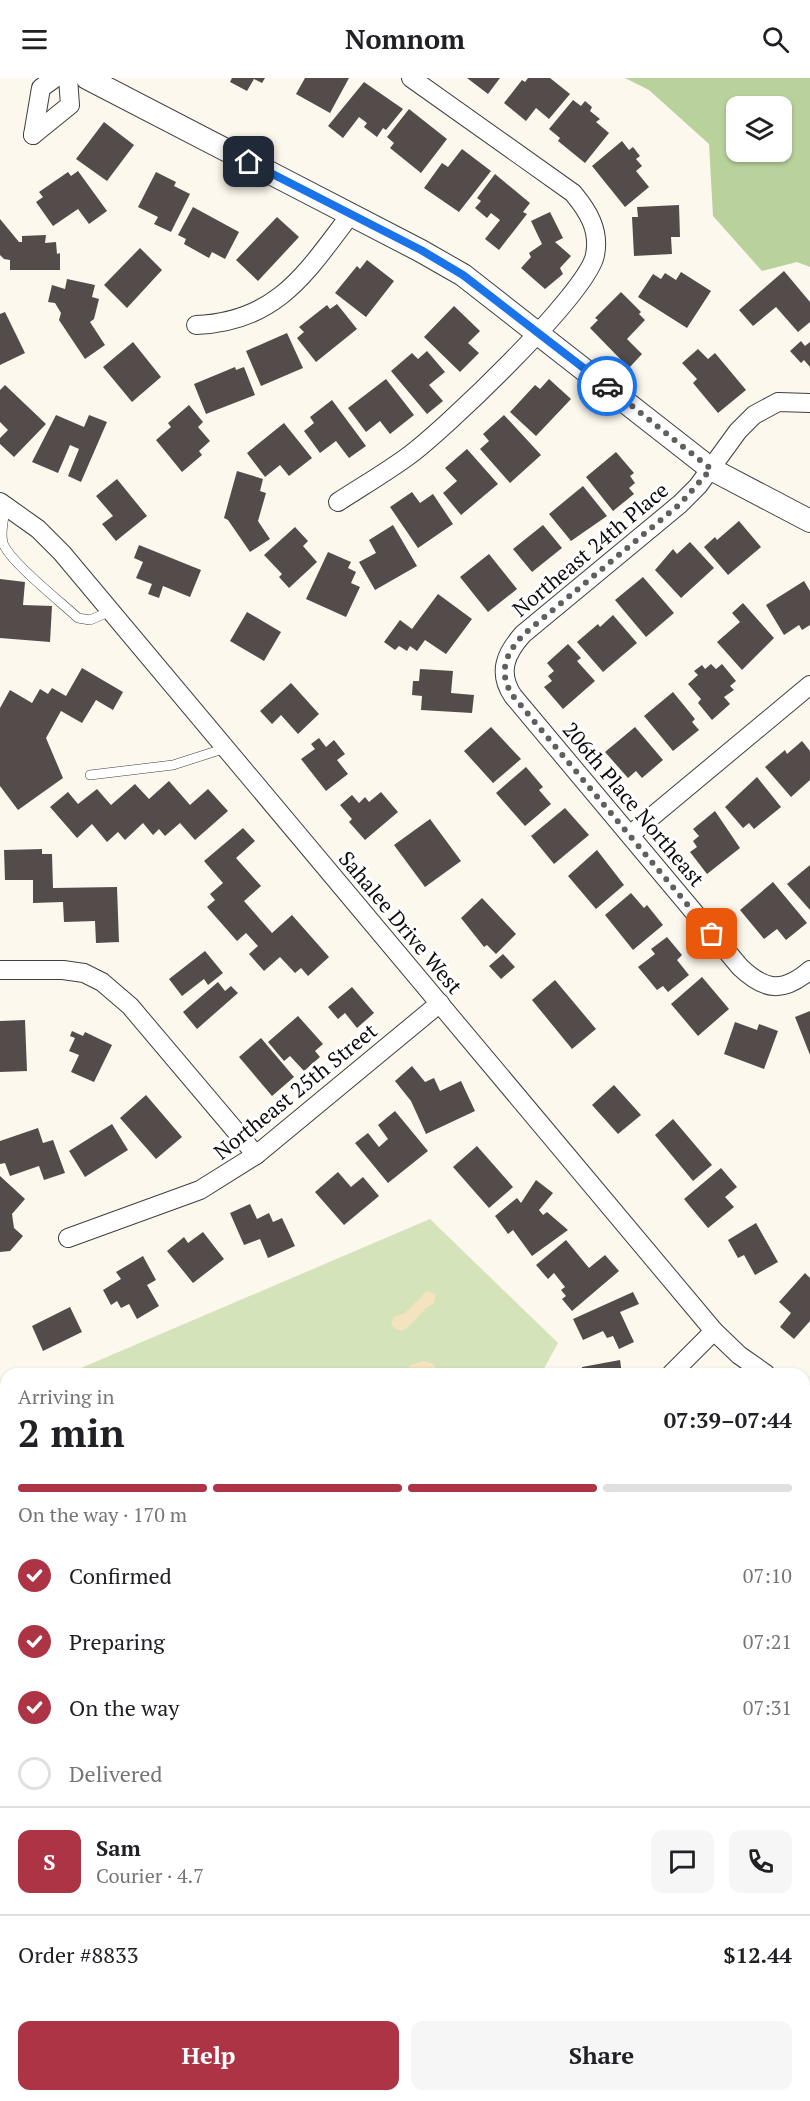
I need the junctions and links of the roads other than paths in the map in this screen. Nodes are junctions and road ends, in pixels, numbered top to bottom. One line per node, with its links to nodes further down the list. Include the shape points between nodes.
1 (55, 78): 2 (street, via 41,88 33,135 70,105)
2 (68, 78)
3 (87, 78): 5 (street)
4 (411, 78): 7 (street, via 573,193 585,207 596,237 590,270 571,297)
5 (351, 214): 6 (street, via 307,272 267,306 246,318); 7 (street, via 463,275)
6 (196, 325)
7 (538, 331): 9 (street); 10 (street, via 447,423 408,456)
8 (810, 403): 9 (street, Northeast 24th Place, via 778,402 754,414)
9 (711, 469): 12 (street); 14 (street, Northeast 24th Place, via 680,504 524,634 508,653)
10 (338, 502)
11 (3, 504): 13 (street, Sahalee Drive West, via 62,553); 13 (lane, via 4,544 18,563 78,618 90,620)
12 (810, 521)
13 (111, 611): 16 (street, Sahalee Drive West)
14 (504, 666): 18 (street, 206th Place Northeast, via 513,696)
15 (810, 685): 18 (street)
16 (226, 748): 17 (lane, via 172,765); 21 (street, Sahalee Drive West)
17 (90, 775)
18 (631, 834): 20 (street, 206th Place Northeast, via 740,967 759,982 769,987 791,984)
19 (0, 970): 22 (street, via 63,970 84,973 102,982 129,1006)
20 (810, 970)
21 (440, 1003): 22 (street, Northeast 25th Street); 24 (street, Sahalee Drive West)
22 (256, 1155): 23 (street, Northeast 25th Street, via 200,1190)
23 (68, 1238)
24 (714, 1331): 25 (street); 26 (street, Sahalee Drive West)
25 (677, 1368)
26 (758, 1368)

